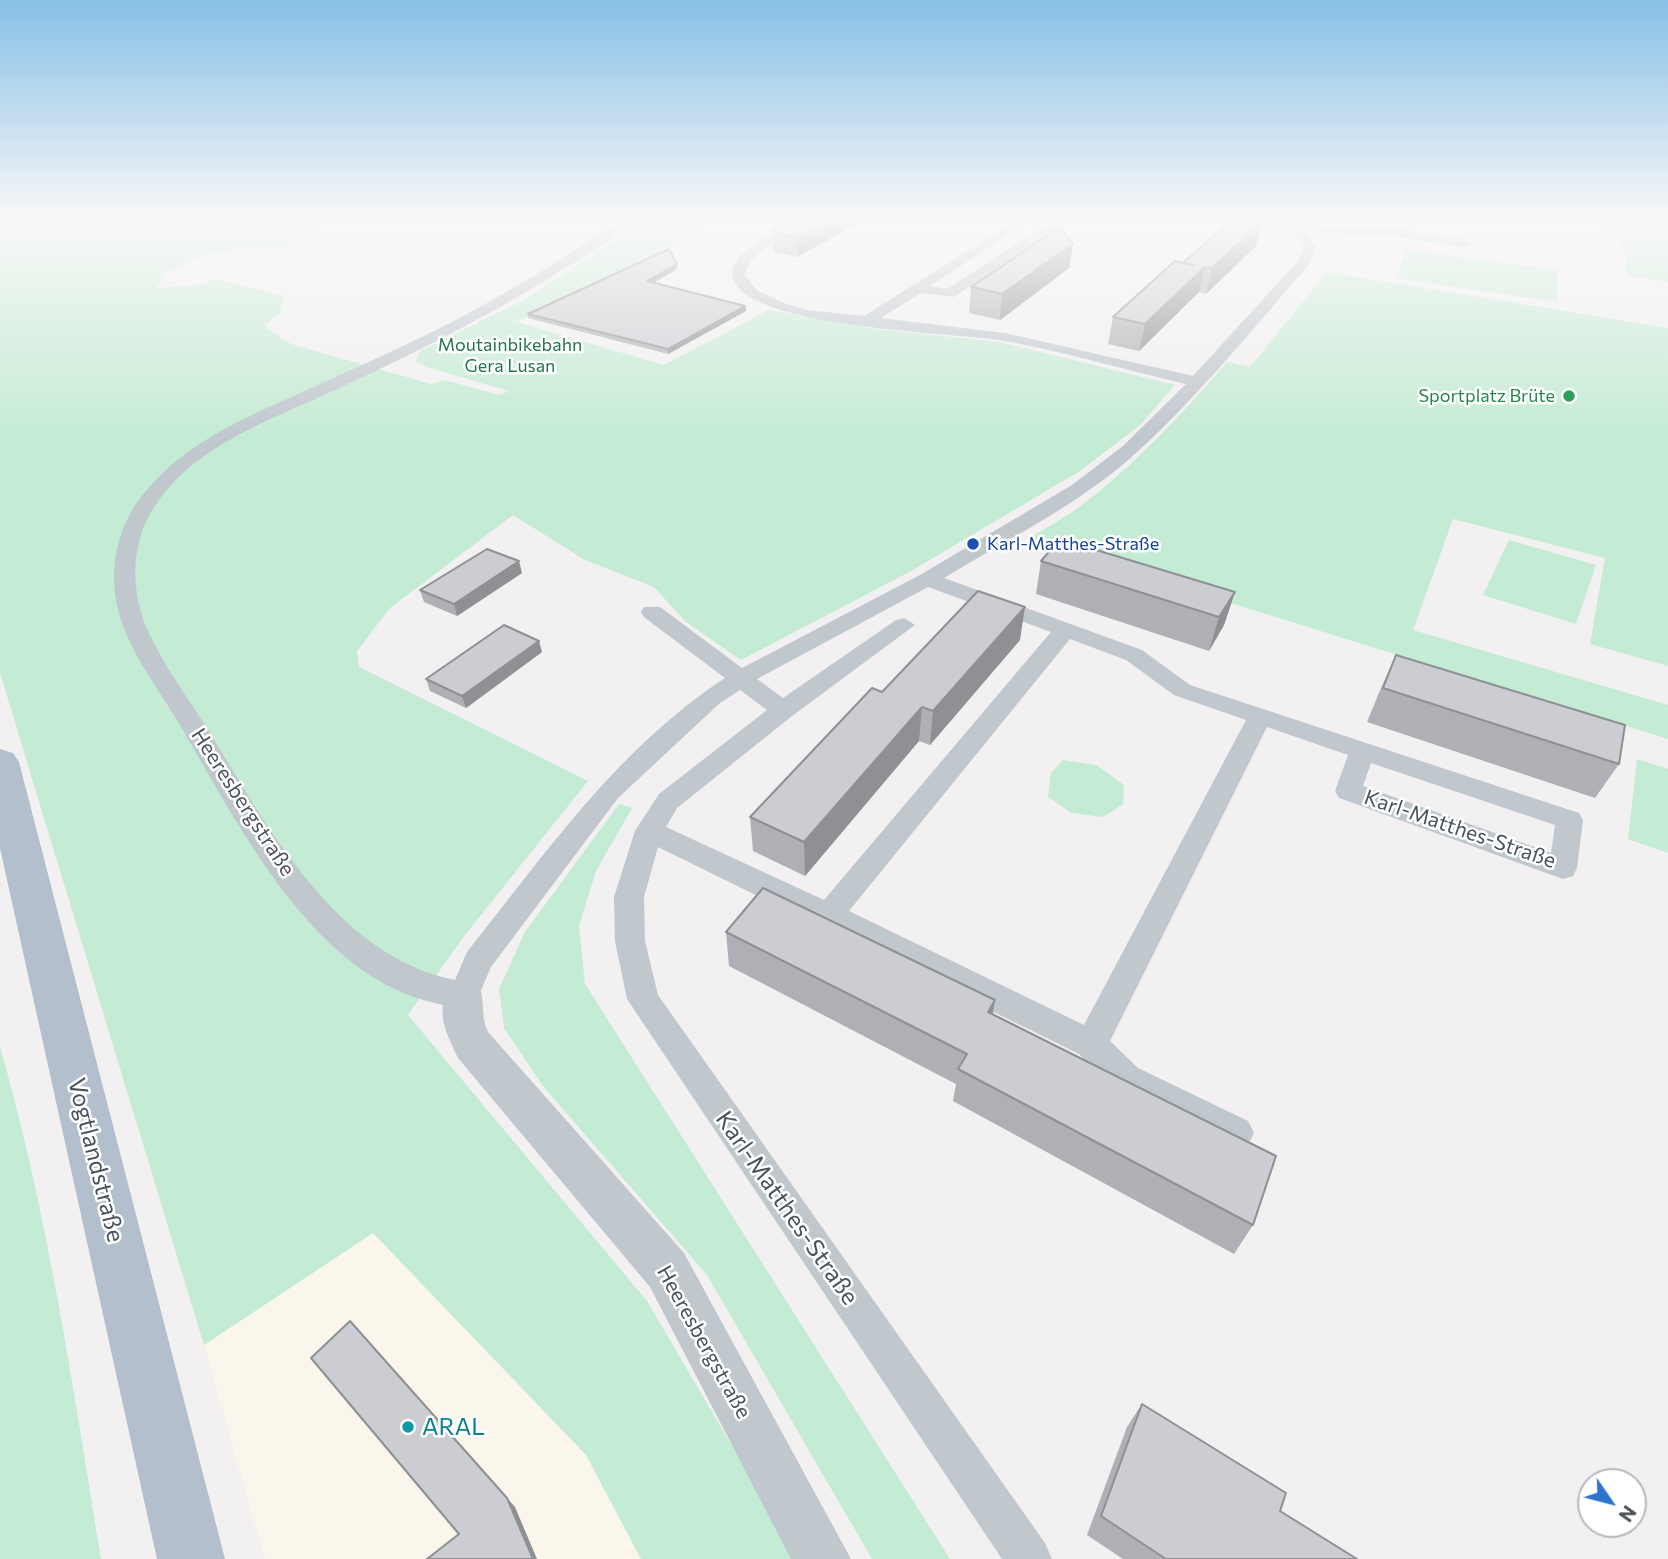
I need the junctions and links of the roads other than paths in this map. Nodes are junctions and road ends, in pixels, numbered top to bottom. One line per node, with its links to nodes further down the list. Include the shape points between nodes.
1 (521, 293): 18 (street, Heeresbergstraße, via 235,429 181,464 156,489 127,546 124,580 130,616 152,658 271,854 316,909 382,964 420,986)
2 (753, 293): 5 (street, via 780,308)
3 (910, 293): 5 (street)
4 (1277, 293): 6 (street)
5 (865, 321): 6 (street, via 1005,337)
6 (1197, 382): 7 (street, via 1129,450 1079,489)
7 (927, 579): 10 (street, Karl-Matthes-Straße); 11 (street)
8 (652, 612): 11 (street)
9 (904, 625): 12 (street, Karl-Matthes-Straße)
10 (1067, 628): 13 (street, Karl-Matthes-Straße, via 1134,655 1182,690); 17 (street)
11 (741, 678): 12 (street); 18 (street, via 711,698 609,791 478,961)
12 (783, 710): 16 (street, Karl-Matthes-Straße, via 668,801)
13 (1260, 717): 14 (street, Karl-Matthes-Straße); 19 (street)
14 (1362, 750): 14 (street, Karl-Matthes-Straße, via 1569,820 1563,868 1348,791)
15 (0, 762): 21 (main road, Vogtlandstraße)
16 (649, 831): 17 (street); 23 (street, Karl-Matthes-Straße, via 628,897 630,941 643,999)
17 (829, 915): 19 (street)
18 (464, 995): 22 (street, Heeresbergstraße, via 463,1022 473,1045 667,1270)
19 (1091, 1044): 20 (street, via 1126,1079)
20 (1236, 1133)
21 (191, 1559)
22 (822, 1559)
23 (1029, 1559)

